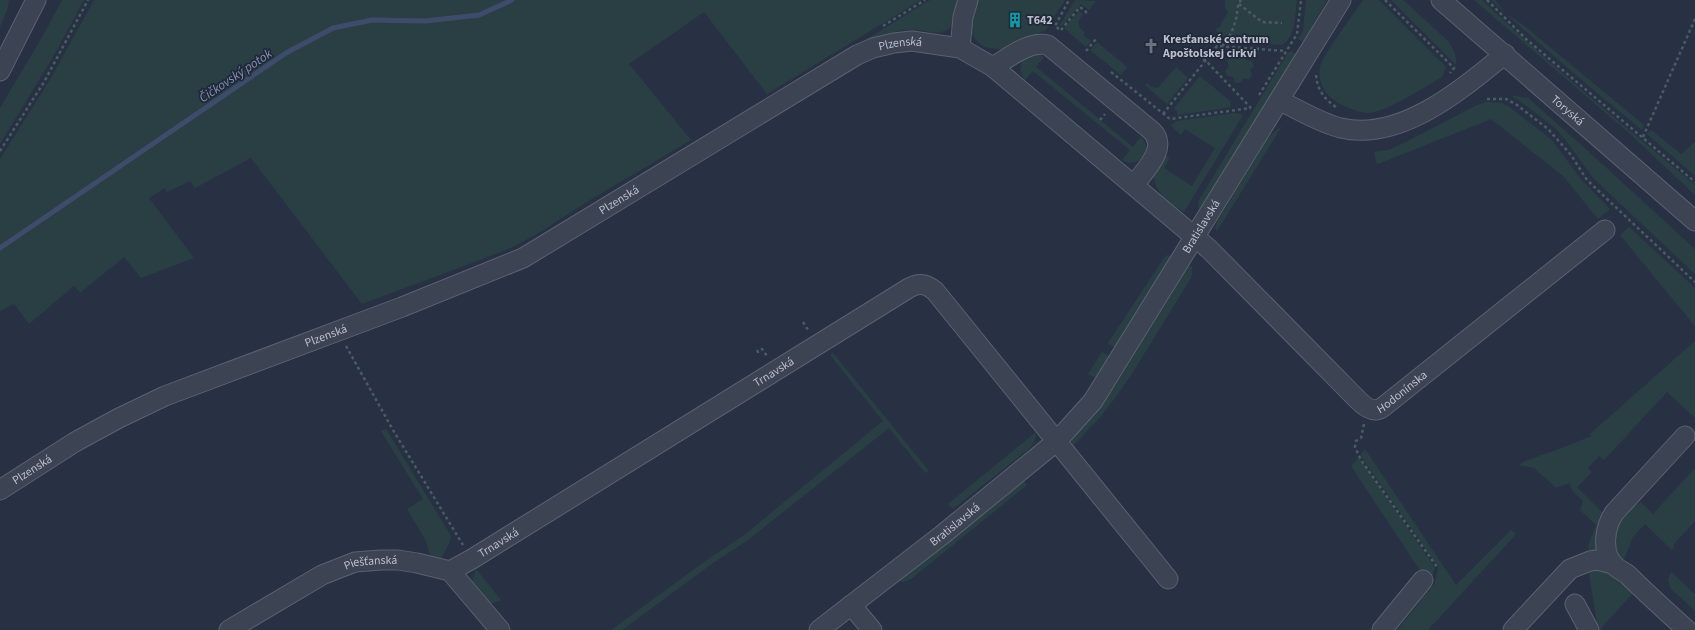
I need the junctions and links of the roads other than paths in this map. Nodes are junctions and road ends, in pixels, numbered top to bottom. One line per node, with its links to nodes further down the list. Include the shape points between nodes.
1 (36, 0): 8 (street)
2 (968, 0): 5 (street, via 963,17)
3 (1442, 0): 6 (street, Toryská)
4 (1339, 3): 9 (street, Bratislavská)
5 (960, 48): 7 (street, Plzenská); 16 (street, Plzenská, via 912,41 894,42 856,55 523,258 402,307 165,396 75,442)
6 (1505, 54): 9 (street, via 1447,98 1407,120 1382,129 1341,128); 11 (street, Toryská)
7 (993, 67): 10 (street, Plzenská); 10 (street, via 1030,46 1039,43 1048,45 1152,131 1158,139 1157,149)
8 (0, 71)
9 (1280, 101): 13 (street, Bratislavská)
10 (1134, 185): 13 (street, Plzenská)
11 (1695, 221)
12 (1605, 230): 13 (street, Hodonínska, via 1380,410 1370,410 1362,404 1225,264)
13 (1195, 237): 15 (street, Bratislavská, via 1093,401)
14 (1686, 436): 17 (street, via 1611,517 1606,535 1607,550)
15 (1057, 441): 18 (street, Trnavská, via 935,291 926,285 914,285); 19 (street); 22 (street, Bratislavská)
16 (0, 490)
17 (1613, 564): 28 (street, via 1597,560 1570,569); 30 (street)
18 (450, 571): 23 (street, Piešťanská, via 398,560 355,562 322,575); 24 (street)
19 (1168, 579)
20 (1423, 580): 27 (street)
21 (1575, 604): 29 (street)
22 (851, 605): 25 (street, Bratislavská); 26 (street)
23 (230, 630)
24 (500, 630)
25 (819, 630)
26 (872, 630)
27 (1382, 630)
28 (1513, 630)
29 (1589, 630)
30 (1687, 630)

